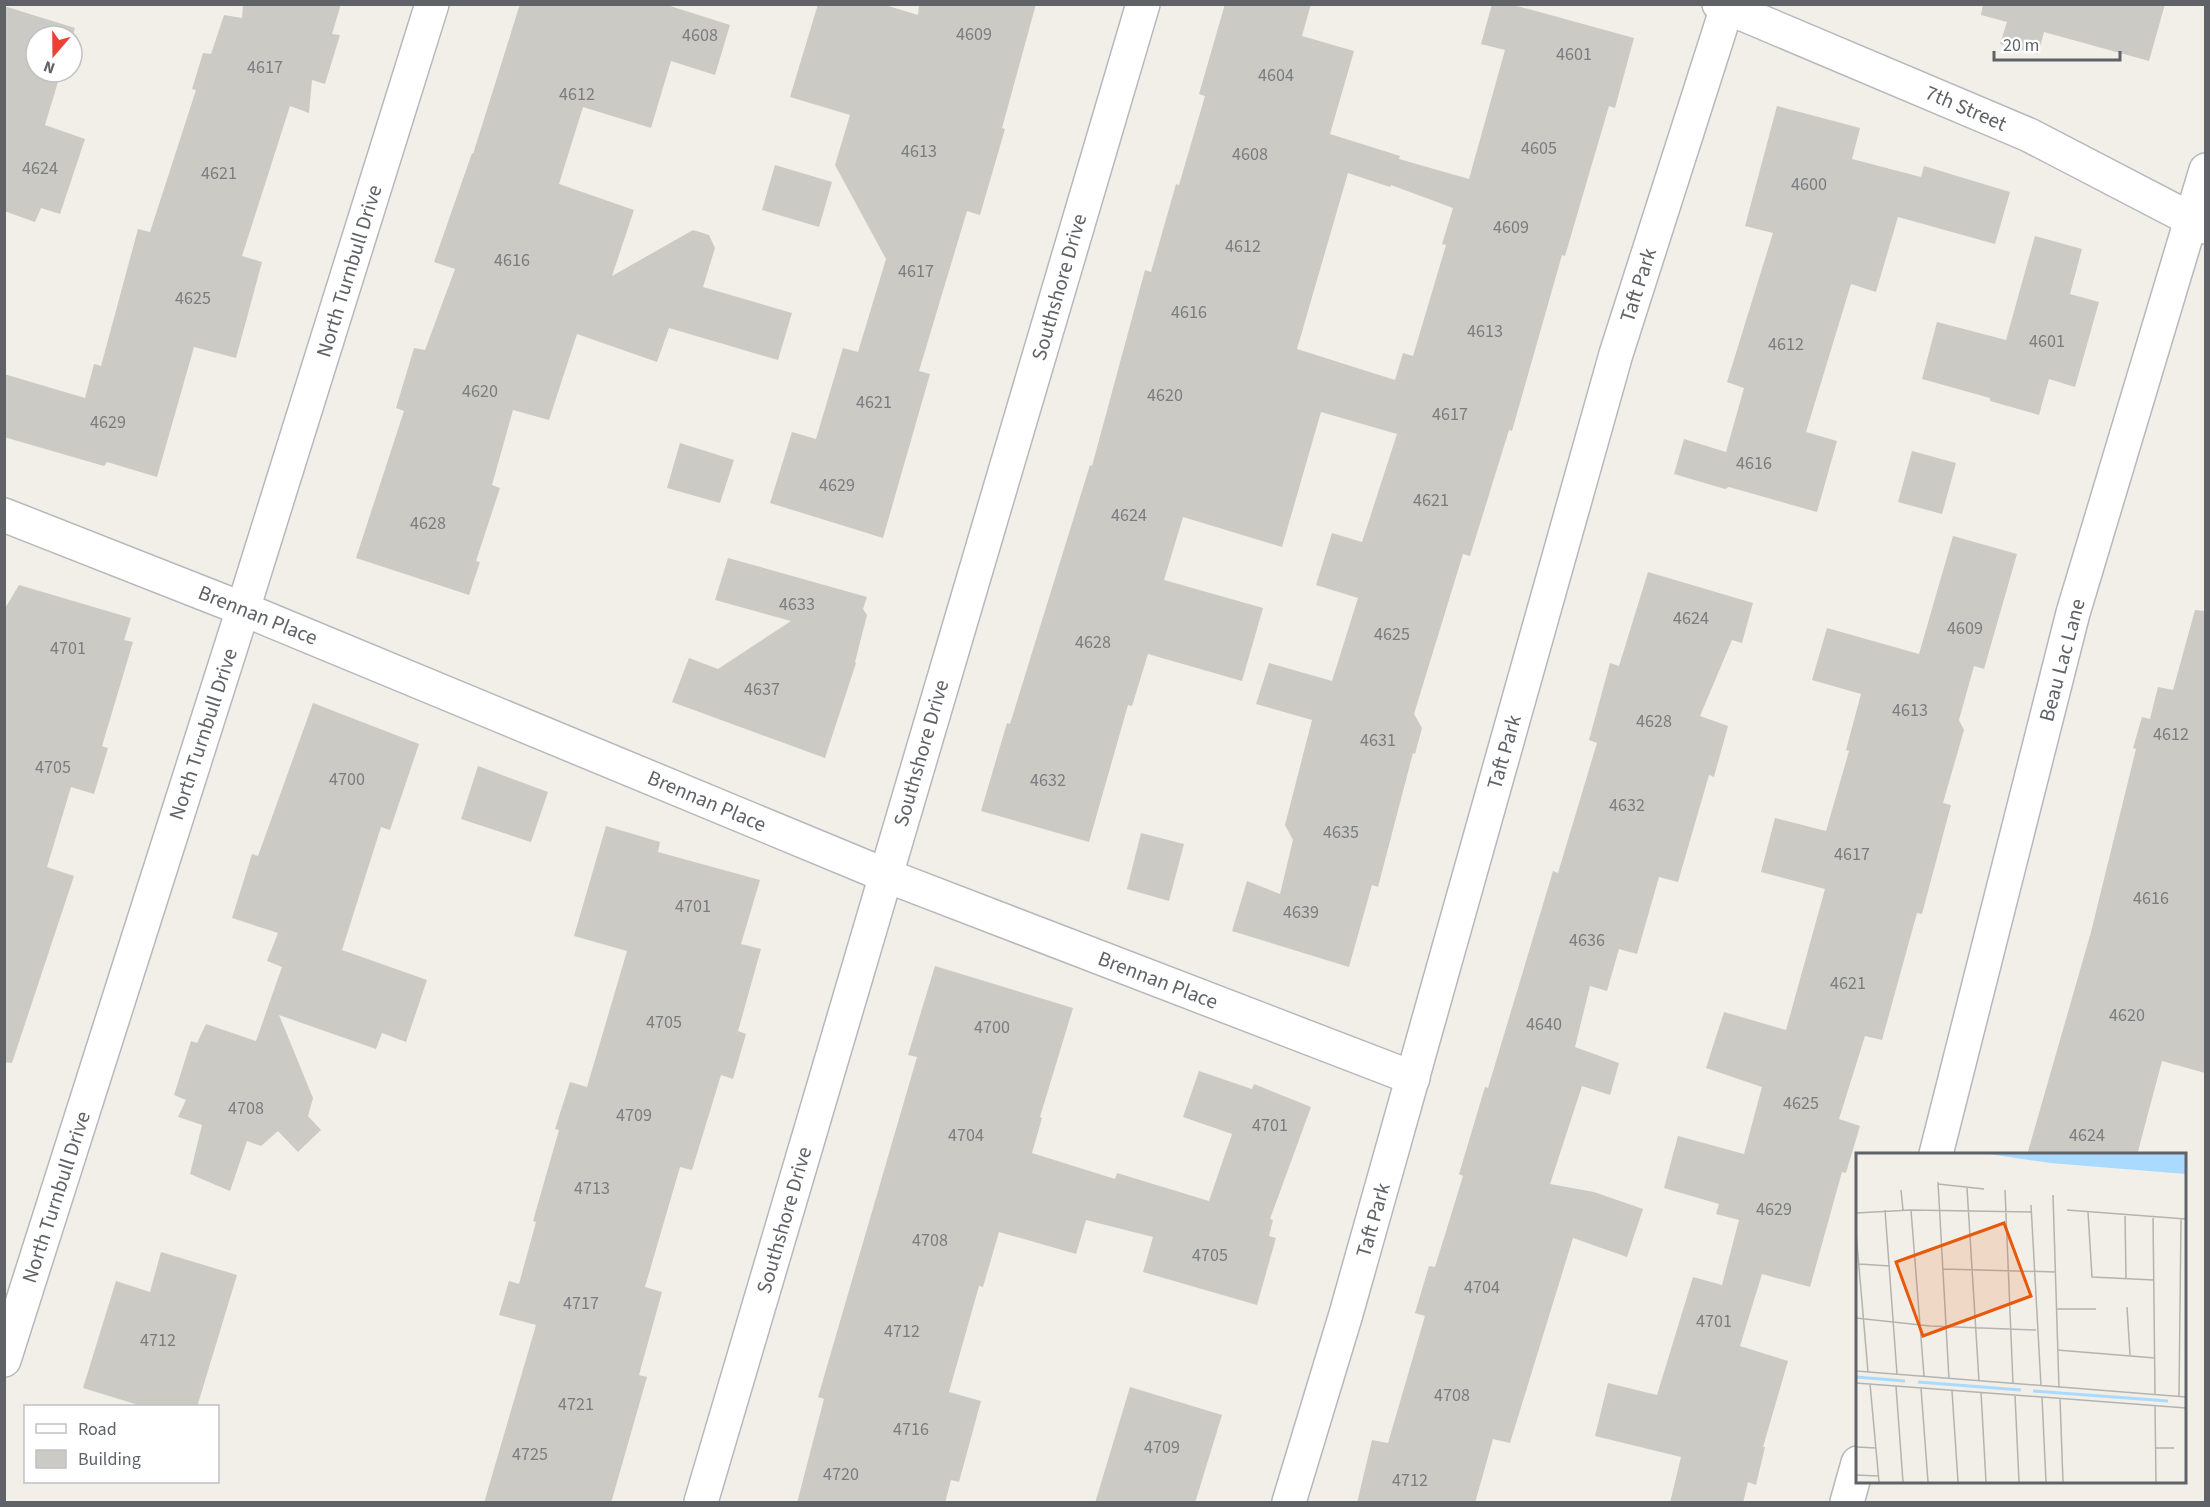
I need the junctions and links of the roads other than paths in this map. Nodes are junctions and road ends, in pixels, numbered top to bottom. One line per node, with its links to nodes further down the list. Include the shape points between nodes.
1 (432, 4): 7 (street, North Turnbull Drive)
2 (1143, 4): 8 (street, Southshore Drive)
3 (1725, 6): 5 (street, 7th Street, via 2028,135); 9 (street, Taft Park, via 1616,354)
4 (2205, 170): 5 (street, Beau Lac Lane)
5 (2198, 223): 10 (street, Beau Lac Lane, via 2073,613)
6 (4, 515): 7 (street, Brennan Place)
7 (243, 609): 8 (street, Brennan Place); 11 (street, North Turnbull Drive)
8 (885, 875): 9 (street, Brennan Place); 13 (street, Southshore Drive)
9 (1413, 1078): 14 (street, Taft Park)
10 (1937, 1153)
11 (4, 1360)
12 (1856, 1467): 15 (street)
13 (701, 1503)
14 (1289, 1503)
15 (1847, 1503)

